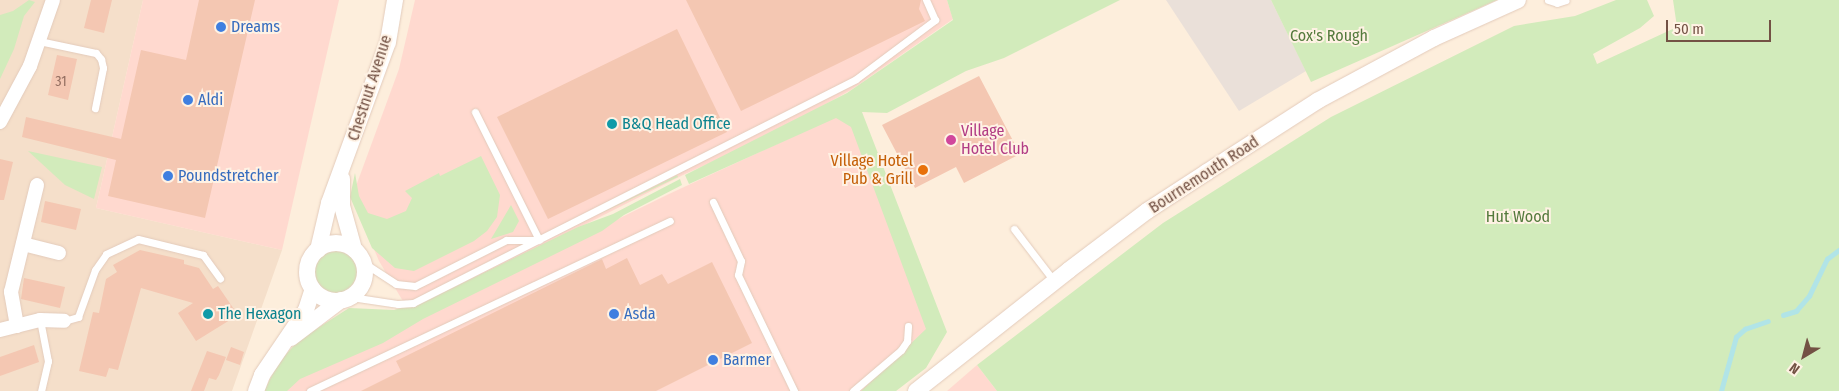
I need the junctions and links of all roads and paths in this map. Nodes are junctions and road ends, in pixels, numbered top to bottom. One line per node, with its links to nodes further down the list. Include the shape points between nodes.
1 (52, 0): 7 (street)
2 (395, 0): 11 (street, Chestnut Avenue, via 388,42)
3 (926, 0): 16 (lane, via 936,20 856,79)
4 (1518, 0): 23 (street, Bournemouth Road, via 1434,38 1317,101 1147,211)
5 (1548, 0): 6 (lane, via 1557,3)
6 (1566, 0)
7 (39, 41): 8 (lane, via 96,53 103,68); 10 (street)
8 (95, 108)
9 (475, 112): 16 (lane)
10 (0, 122)
11 (342, 174): 18 (street, Chestnut Avenue, via 342,206); 19 (street, Chestnut Avenue, via 326,210)
12 (37, 185): 17 (street)
13 (713, 202): 35 (lane, via 741,261 738,276)
14 (670, 221): 34 (lane)
15 (1014, 229): 23 (lane)
16 (539, 240): 21 (lane, via 506,240 415,286 396,284); 25 (lane, via 413,303)
17 (23, 244): 20 (street); 28 (street, via 10,292)
18 (354, 249): 19 (street, via 336,243); 21 (street)
19 (318, 250): 24 (street, via 308,264 307,273)
20 (59, 253)
21 (364, 263): 25 (street, via 363,282)
22 (220, 278): 27 (lane, via 203,255 138,239 106,254 95,270 78,318)
23 (1054, 281): 37 (street, Bournemouth Road)
24 (313, 289): 25 (street, via 326,299); 31 (street, via 306,310)
25 (346, 299): 31 (street)
26 (40, 320): 27 (street); 28 (street); 32 (lane, via 48,361)
27 (64, 321)
28 (17, 326): 30 (street)
29 (908, 326): 36 (lane, via 907,341 901,350)
30 (0, 330)
31 (281, 345): 33 (street)
32 (41, 391)
33 (256, 391)
34 (310, 391)
35 (794, 391)
36 (853, 391)
37 (916, 391)

